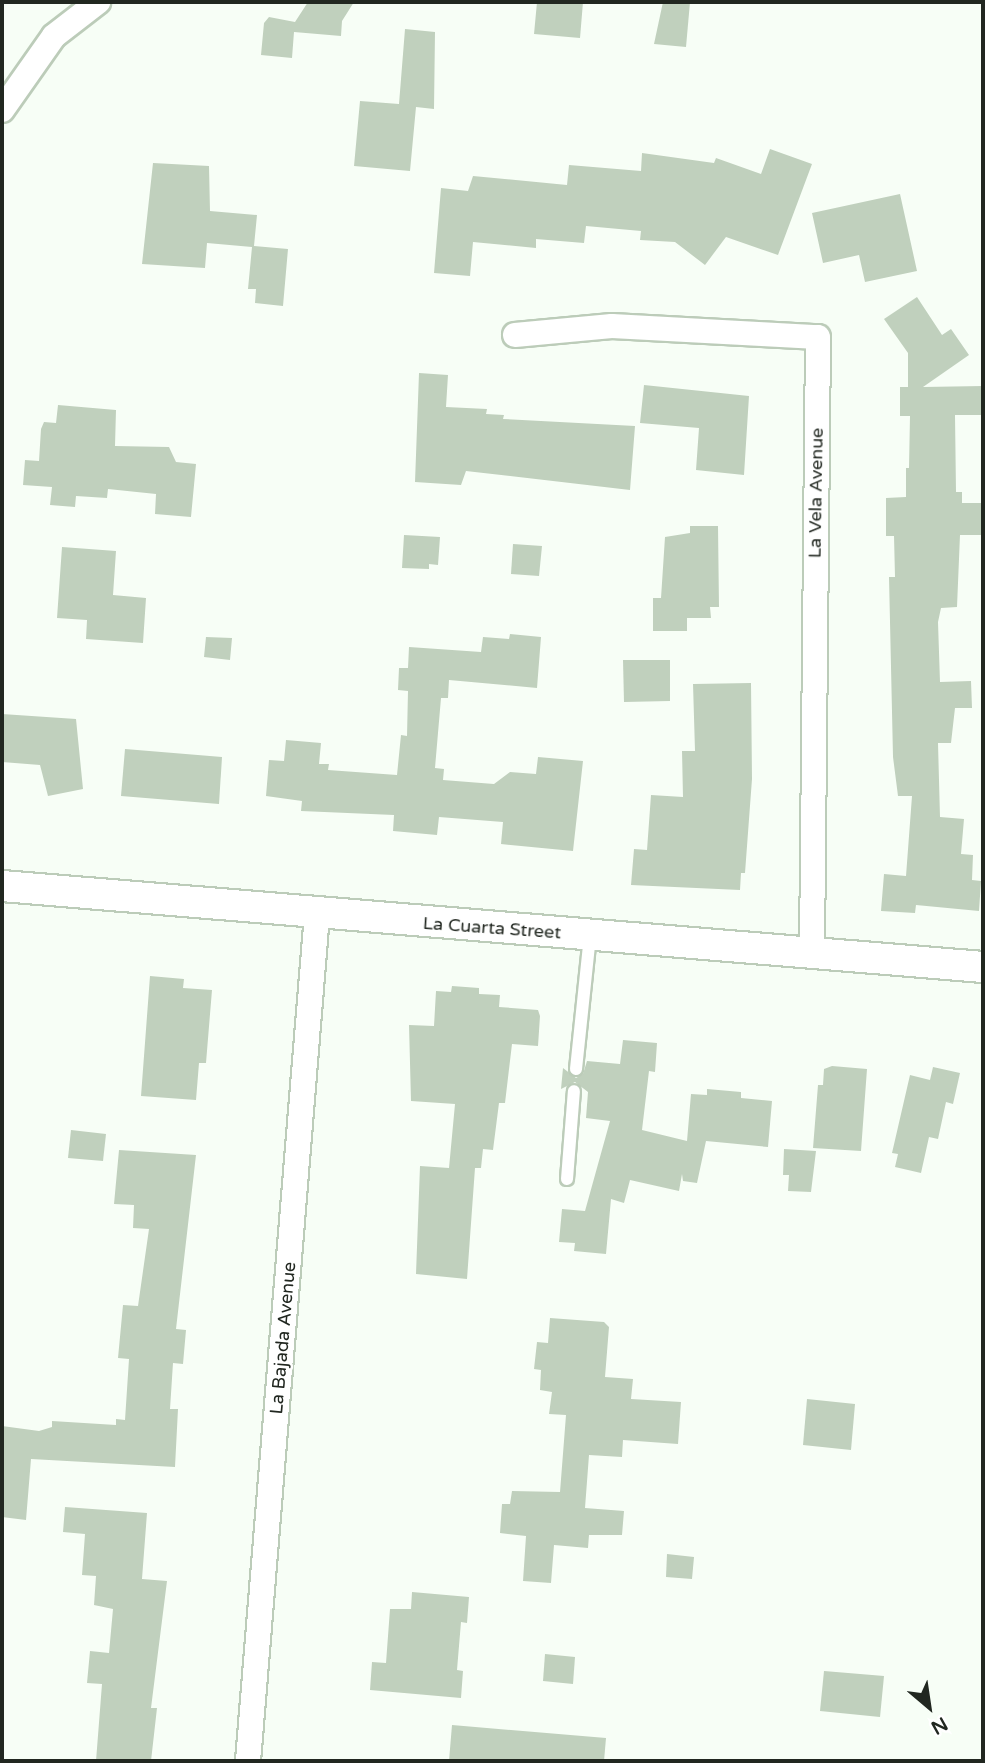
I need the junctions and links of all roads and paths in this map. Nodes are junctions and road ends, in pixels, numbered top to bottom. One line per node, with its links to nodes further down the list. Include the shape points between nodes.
1 (99, 2): 2 (street, via 54,36)
2 (2, 110)
3 (515, 335): 7 (street, La Vela Avenue, via 612,326 818,337)
4 (2, 886): 5 (street, La Cuarta Street)
5 (317, 915): 6 (street, La Cuarta Street); 12 (street, La Bajada Avenue)
6 (590, 935): 7 (street, La Cuarta Street); 9 (lane)
7 (812, 951): 8 (street, La Cuarta Street)
8 (983, 967)
9 (576, 1069)
10 (574, 1091): 11 (lane)
11 (567, 1179)
12 (248, 1761)

